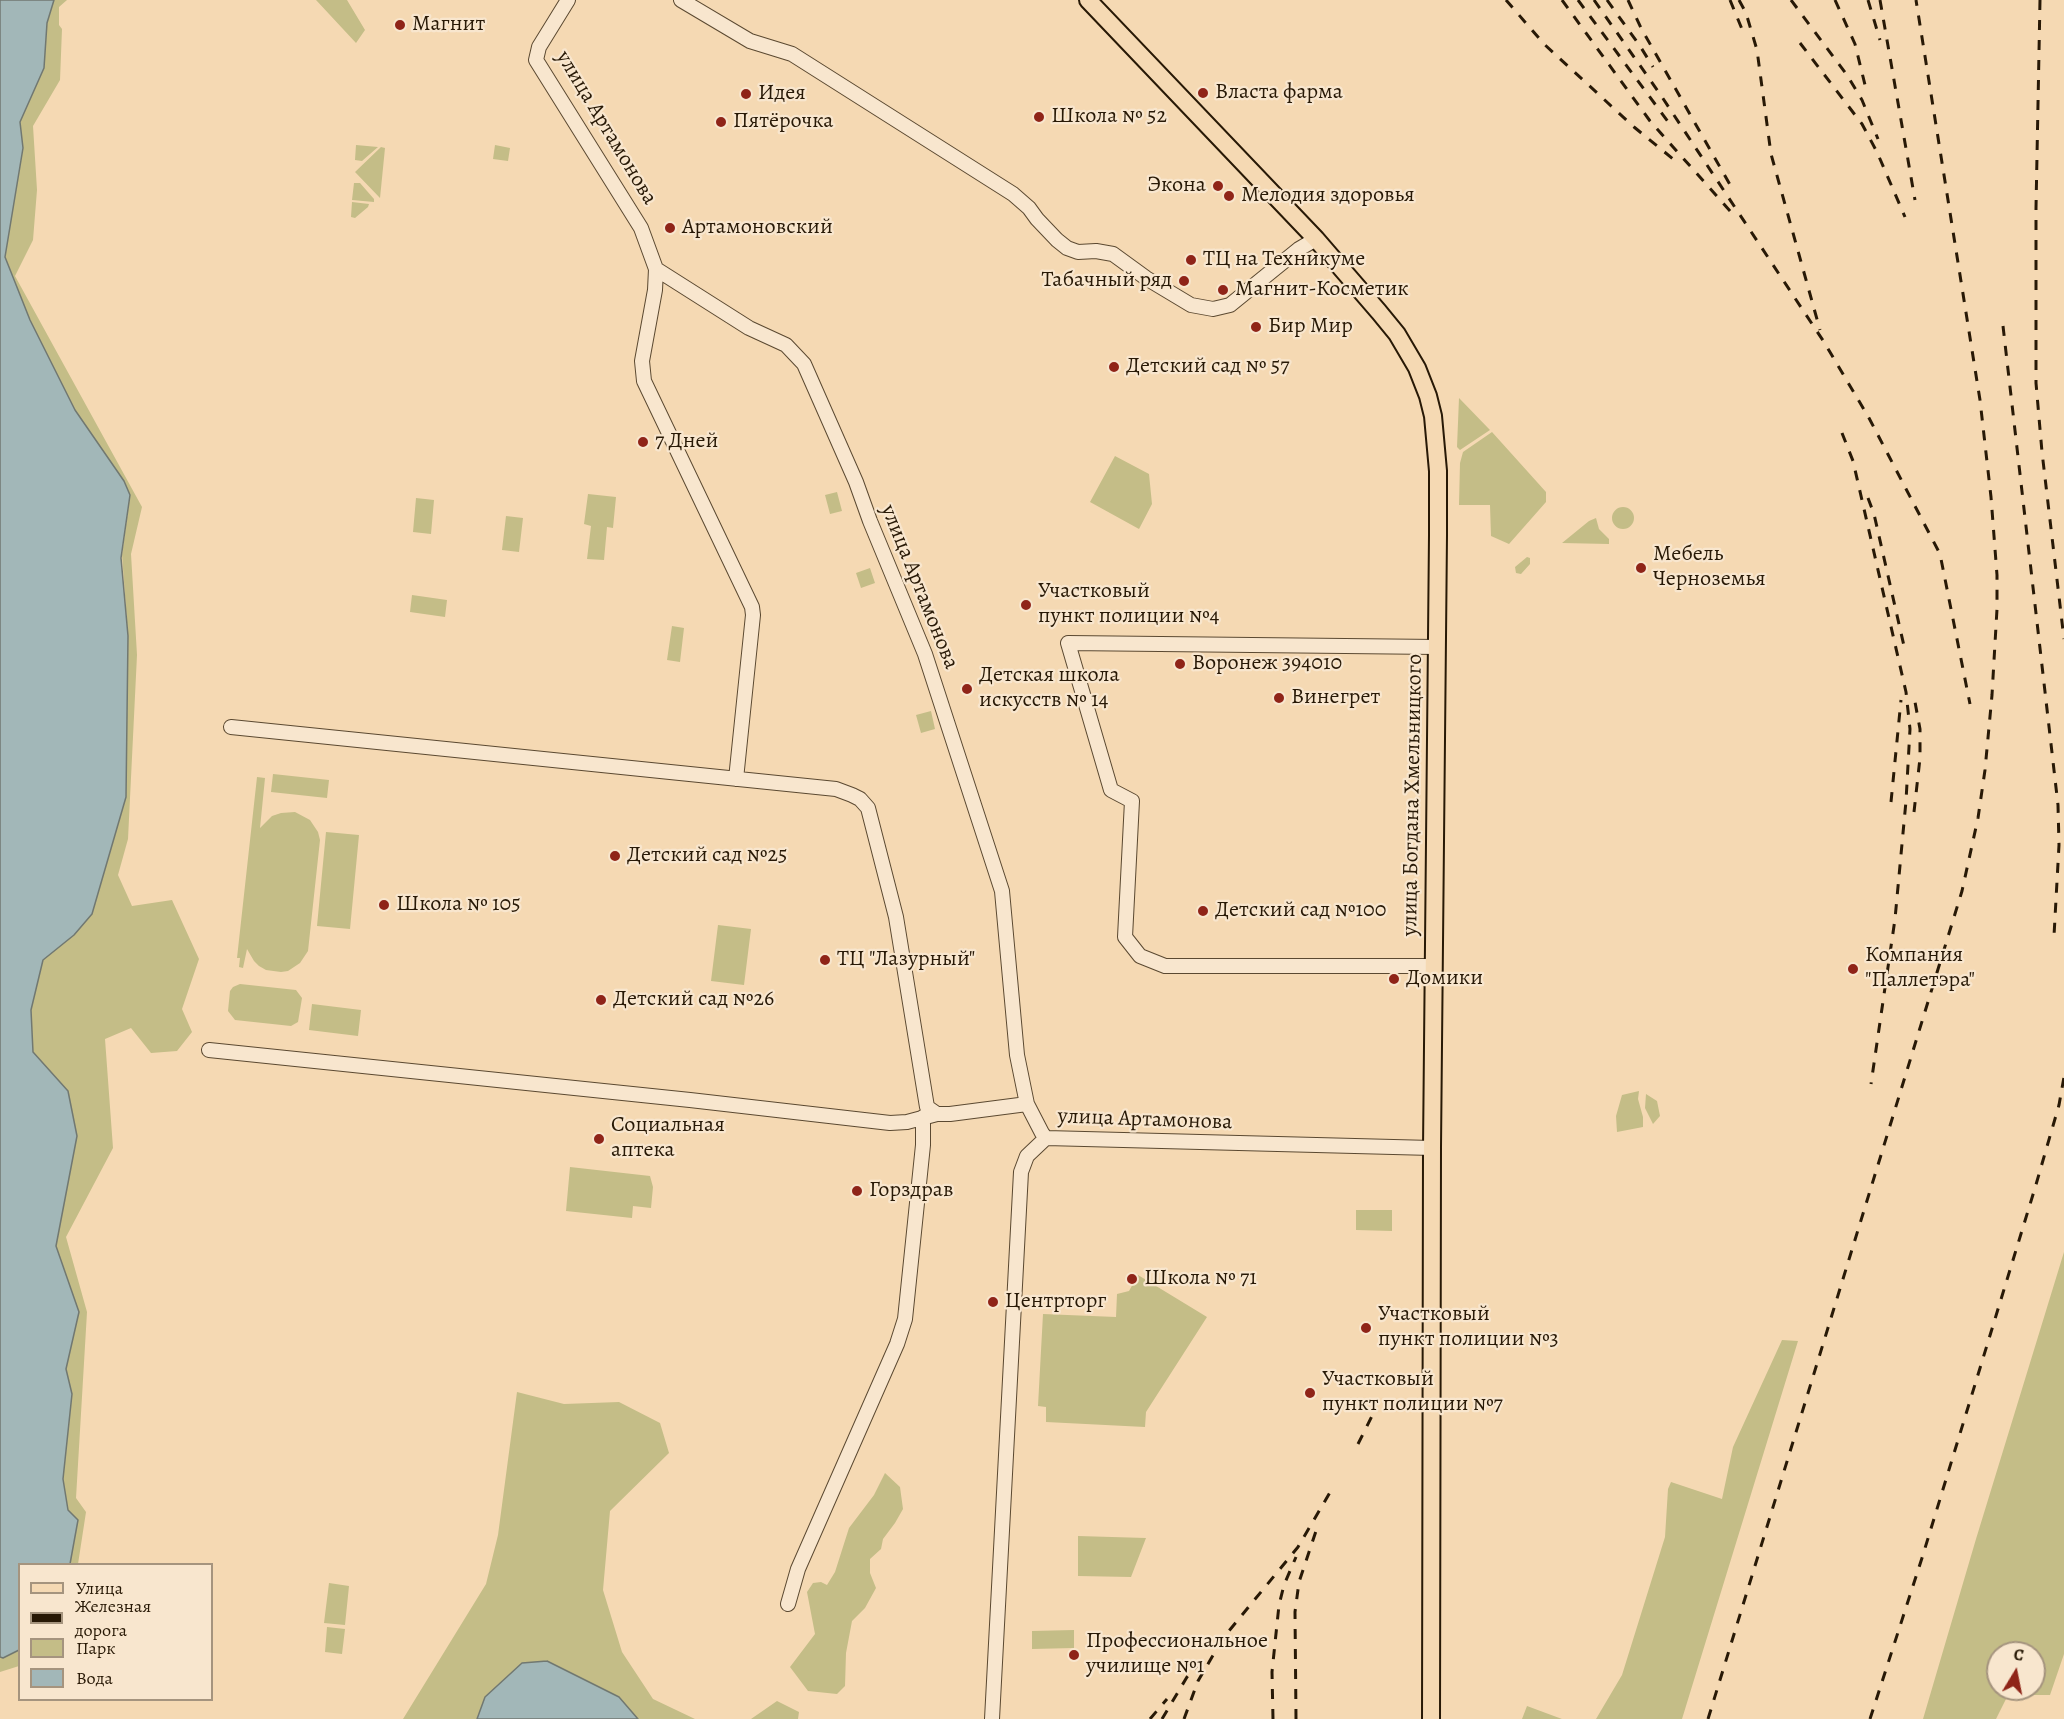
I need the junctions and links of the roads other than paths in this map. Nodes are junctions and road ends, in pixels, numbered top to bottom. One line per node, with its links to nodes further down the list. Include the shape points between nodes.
1 (568, 0): 5 (street, улица Артамонова, via 536,60 641,228)
2 (681, 0): 4 (street, via 750,41 792,54 1013,194 1067,248 1113,254 1191,306 1213,309 1230,305)
3 (1088, 0): 4 (main road, улица Богдана Хмельницкого)
4 (1316, 239): 6 (main road, улица Богдана Хмельницкого, via 1397,334 1428,396 1438,471)
5 (656, 269): 8 (street, via 642,361 644,381 752,607); 11 (street, улица Артамонова, via 748,328 786,345 804,364 925,654 1002,891 1017,1055)
6 (1437, 647): 9 (main road, улица Богдана Хмельницкого); 9 (street, via 1068,643 1111,790 1132,801 1125,937 1140,956 1165,966)
7 (231, 728): 8 (street)
8 (736, 779): 12 (street, via 836,789 868,808 896,917)
9 (1434, 966): 14 (main road, улица Богдана Хмельницкого)
10 (208, 1050): 12 (street, via 890,1123)
11 (1027, 1104): 12 (street); 13 (street, улица Артамонова)
12 (930, 1116): 15 (street, via 922,1152 905,1319 798,1569)
13 (1046, 1138): 14 (street, улица Артамонова); 16 (street, via 1027,1156 1021,1172)
14 (1432, 1148): 17 (main road, улица Богдана Хмельницкого)
15 (788, 1604)
16 (992, 1719)
17 (1431, 1719)

